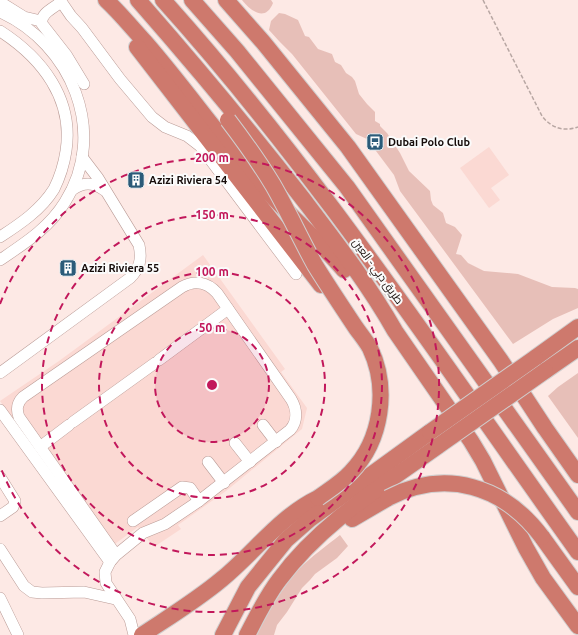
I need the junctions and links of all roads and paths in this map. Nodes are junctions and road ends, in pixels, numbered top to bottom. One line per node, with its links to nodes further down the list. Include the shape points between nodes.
1 (105, 0): 23 (highway, bridge, via 113,17); 24 (highway, via 172,72 266,190 334,259)
2 (127, 0): 23 (highway, bridge, via 228,120 259,163 317,268)
3 (138, 0): 24 (highway, via 261,144 355,270)
4 (163, 0): 47 (highway, طريق دبي - العين, via 198,39 312,180)
5 (192, 0): 42 (highway, via 237,51 347,187)
6 (226, 0): 30 (highway, via 348,147 501,361)
7 (483, 0): 14 (path, via 545,120 559,128)
8 (61, 1): 11 (street, via 44,15); 20 (street, via 152,117 200,146)
9 (0, 2): 11 (street, via 24,17)
10 (0, 12): 15 (street, via 33,34 51,51 66,71 77,94 82,113)
11 (41, 21): 13 (street, via 43,27 68,56)
12 (0, 31): 18 (street, via 29,53 51,81 62,102 68,135 65,157 54,188 35,211)
13 (84, 84)
14 (578, 127)
15 (82, 157): 16 (street); 17 (street)
16 (72, 190): 17 (street, via 88,183); 19 (street, via 44,228)
17 (105, 190): 27 (street, via 139,245 140,263 136,271)
18 (0, 237)
19 (0, 260)
20 (296, 274)
21 (228, 309): 31 (street, via 294,403 296,418 293,427); 33 (street); 33 (street, via 209,286 200,283 186,285 23,397 19,401 17,412)
22 (578, 327): 26 (highway)
23 (356, 328): 40 (highway, bridge, via 369,348 378,372 380,400 377,424 369,447 358,465)
24 (395, 331): 54 (highway, via 475,448 543,578)
25 (578, 348): 26 (highway)
26 (540, 364): 45 (highway, bridge, via 438,446 337,518); 49 (highway, bridge, via 430,432 304,524 286,540)
27 (0, 373)
28 (0, 410): 48 (street)
29 (263, 425): 31 (street)
30 (545, 428): 34 (highway, via 564,442); 37 (highway)
31 (276, 442): 36 (street)
32 (236, 443): 36 (street)
33 (40, 447): 48 (street)
34 (578, 459)
35 (208, 462): 39 (street)
36 (250, 462): 39 (street)
37 (578, 475)
38 (0, 477): 43 (street, via 15,501 13,507)
39 (224, 483): 41 (street)
40 (318, 498): 49 (highway, via 286,529 260,560); 55 (highway, via 276,526 222,579)
41 (199, 501): 44 (street, via 190,488 182,487); 48 (street, via 165,524 143,533)
42 (578, 512)
43 (0, 516)
44 (133, 521)
45 (317, 538): 50 (highway, bridge, via 408,489 427,485 457,484 496,496 514,507 542,537); 59 (highway, via 278,581)
46 (0, 549): 52 (street, via 24,586 32,592 84,592)
47 (578, 552)
48 (113, 558): 52 (street, via 105,572 105,578)
49 (248, 587): 58 (highway)
50 (578, 587)
51 (0, 598): 56 (street)
52 (115, 599): 53 (street)
53 (130, 619): 55 (street); 57 (street)
54 (578, 626)
55 (146, 632)
56 (18, 635)
57 (134, 635)
58 (223, 635)
59 (247, 635)

